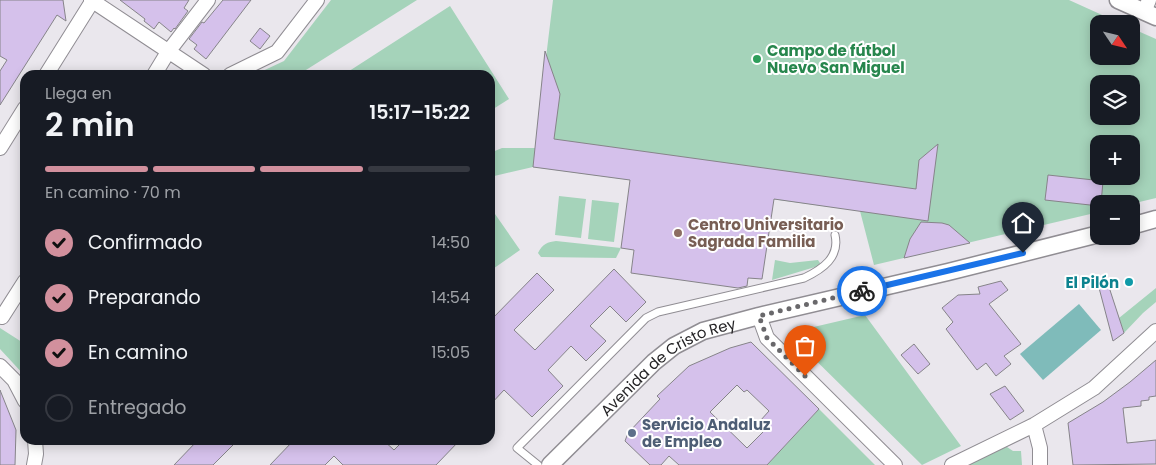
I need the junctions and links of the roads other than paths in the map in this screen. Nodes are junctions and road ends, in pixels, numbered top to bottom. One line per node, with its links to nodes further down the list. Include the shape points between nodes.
1 (92, 0): 6 (street); 7 (street)
2 (208, 0): 6 (street)
3 (317, 0): 10 (street, via 277,52)
4 (1118, 0): 5 (street)
5 (1150, 10)
6 (168, 52): 8 (street); 9 (street)
7 (49, 70)
8 (157, 70)
9 (196, 70)
10 (240, 70)
11 (20, 116): 12 (street)
12 (0, 148)
13 (1156, 219): 14 (street)
14 (1140, 223)
15 (835, 235): 26 (lane, via 838,244 831,258 804,278 658,312 646,318 517,448)
16 (1090, 236): 18 (street, Avenida de Cristo Rey)
17 (20, 288): 19 (street)
18 (759, 316): 27 (street, Avenida de Cristo Rey, via 703,332 668,351); 28 (street, via 767,338)
19 (1, 317)
20 (1156, 331): 23 (street, via 1094,388)
21 (0, 366): 22 (street)
22 (20, 391)
23 (1034, 425): 29 (street); 30 (street, via 1040,448)
24 (35, 445): 25 (street)
25 (34, 465)
26 (538, 465)
27 (550, 465)
28 (895, 465)
29 (952, 465)
30 (1040, 465)

